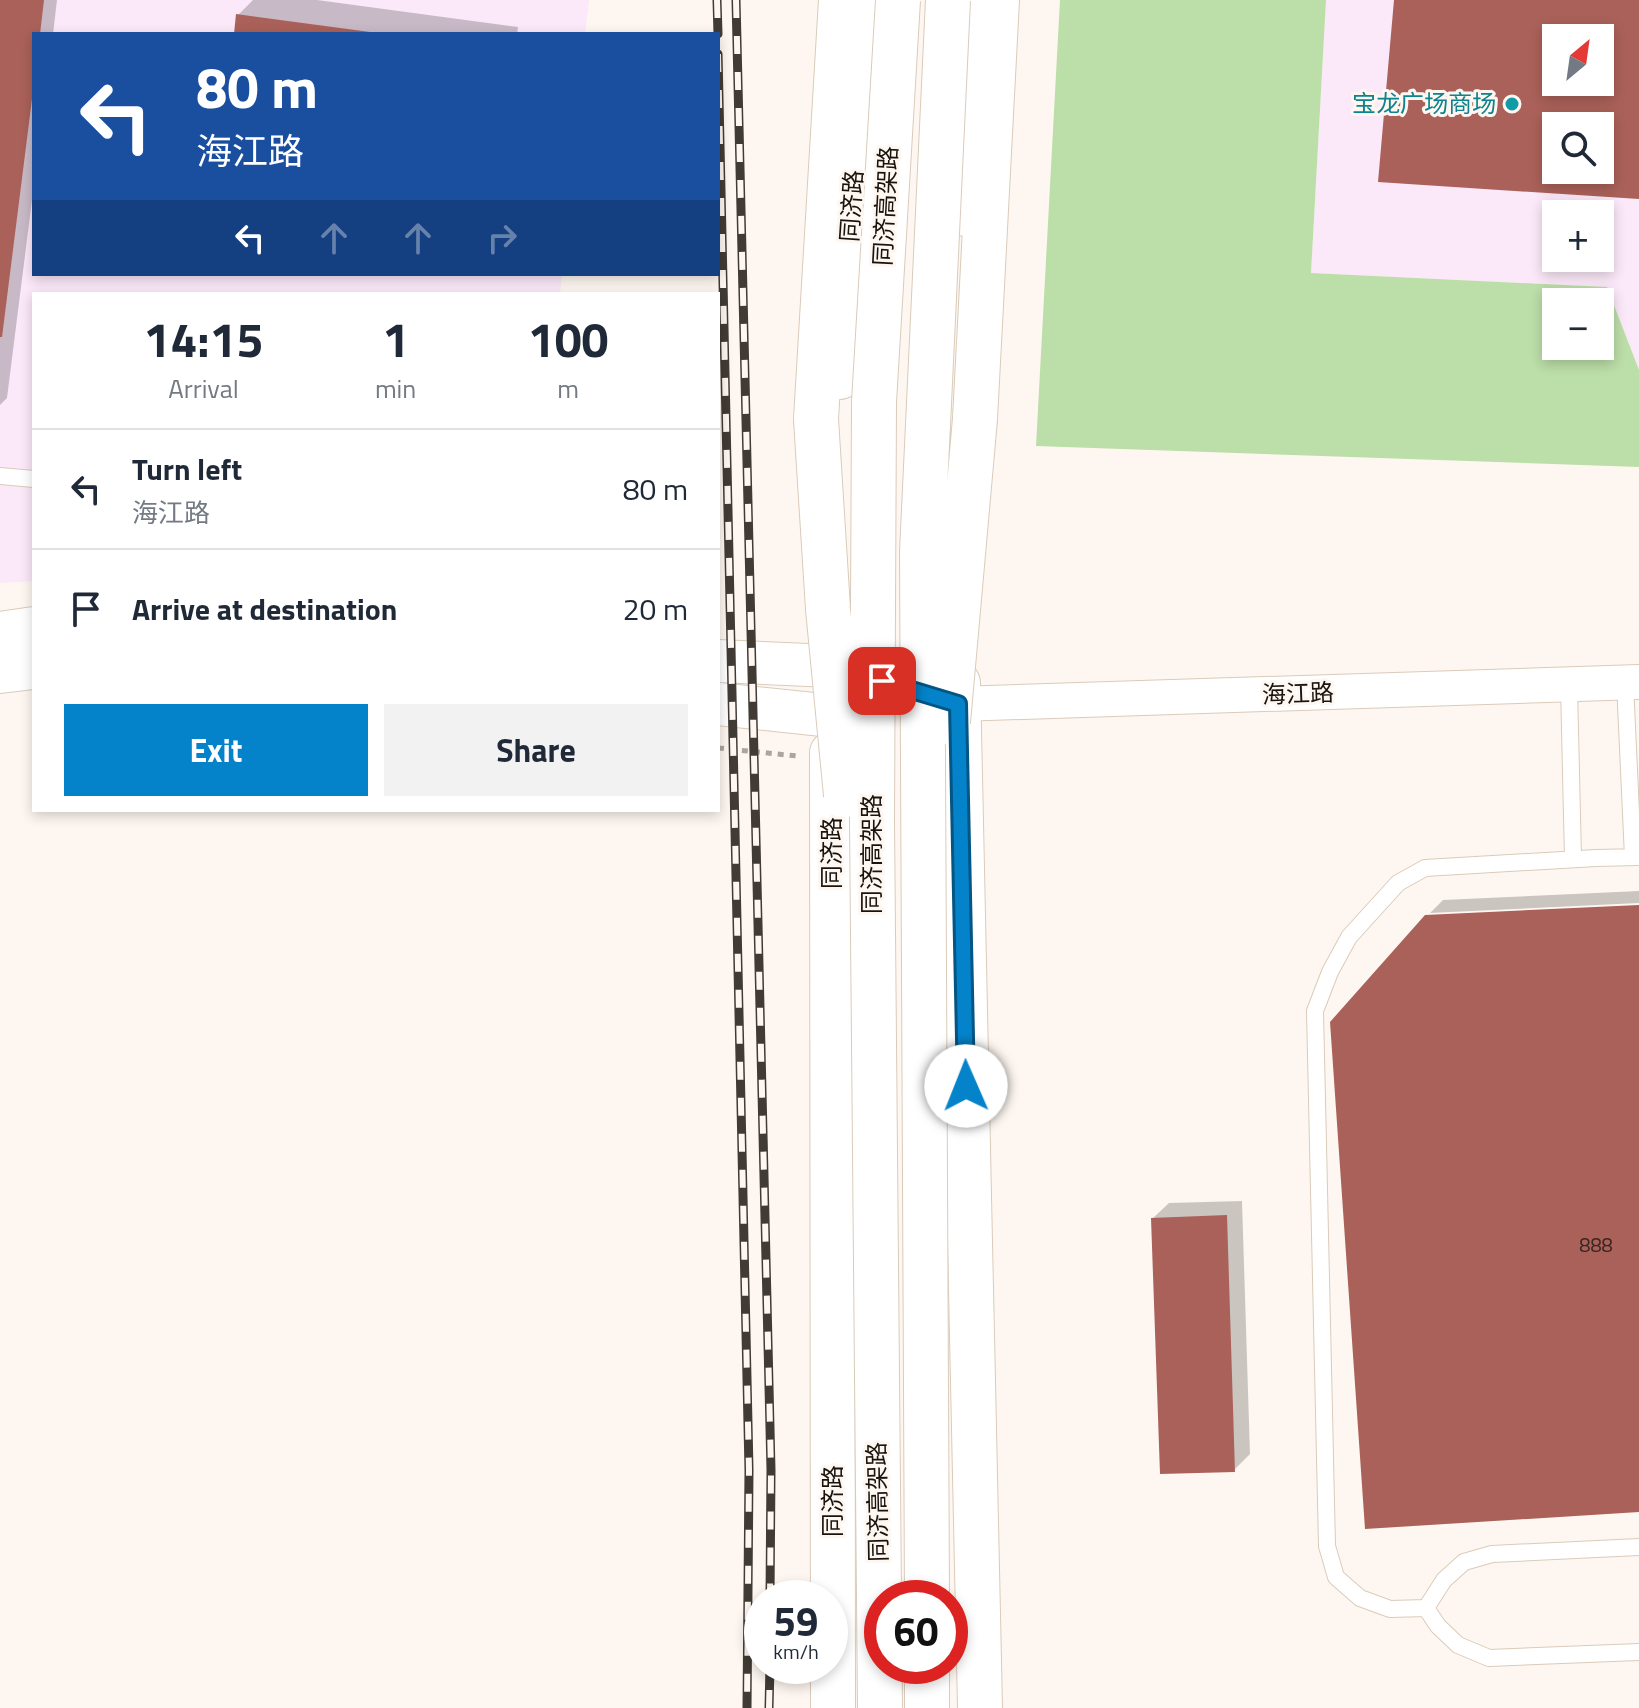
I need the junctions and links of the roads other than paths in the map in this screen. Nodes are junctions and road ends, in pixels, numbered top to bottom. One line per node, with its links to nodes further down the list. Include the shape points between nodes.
1 (841, 0): 23 (main road, bridge, via 816,419 854,901)
2 (867, 0): 12 (main road, 同济路, via 832,480)
3 (898, 0): 23 (main road, 同济高架路, bridge, via 874,402)
4 (948, 0): 22 (main road, 同济高架路, bridge, via 922,552)
5 (973, 0): 18 (main road)
6 (997, 0): 22 (main road, bridge, via 975,419)
7 (0, 476): 8 (lane)
8 (32, 479)
9 (32, 628): 10 (street)
10 (0, 633)
11 (720, 661): 12 (street, 海江路)
12 (832, 666): 18 (street, 海江路); 19 (main road, 同济路)
13 (32, 668): 14 (street)
14 (0, 672)
15 (1632, 683): 16 (street, 海江路); 20 (lane)
16 (1569, 686): 18 (street, 海江路); 21 (lane)
17 (720, 704): 19 (street, 海江路)
18 (958, 704): 19 (street, 海江路); 32 (main road)
19 (832, 716): 29 (main road, 同济路)
20 (1636, 857): 21 (lane)
21 (1573, 859): 26 (lane, via 1425,868 1398,883 1349,937 1315,1011 1327,1546 1336,1577 1360,1598 1390,1609)
22 (924, 991): 25 (main road, 同济高架路, bridge)
23 (878, 1510): 30 (main road, 同济高架路, bridge)
24 (1639, 1547): 26 (lane, via 1492,1554 1464,1562)
25 (927, 1580)
26 (1426, 1608): 27 (lane, via 1458,1645 1489,1658)
27 (1639, 1652)
28 (927, 1684): 31 (main road)
29 (833, 1708)
30 (880, 1708)
31 (927, 1708)
32 (980, 1708)

